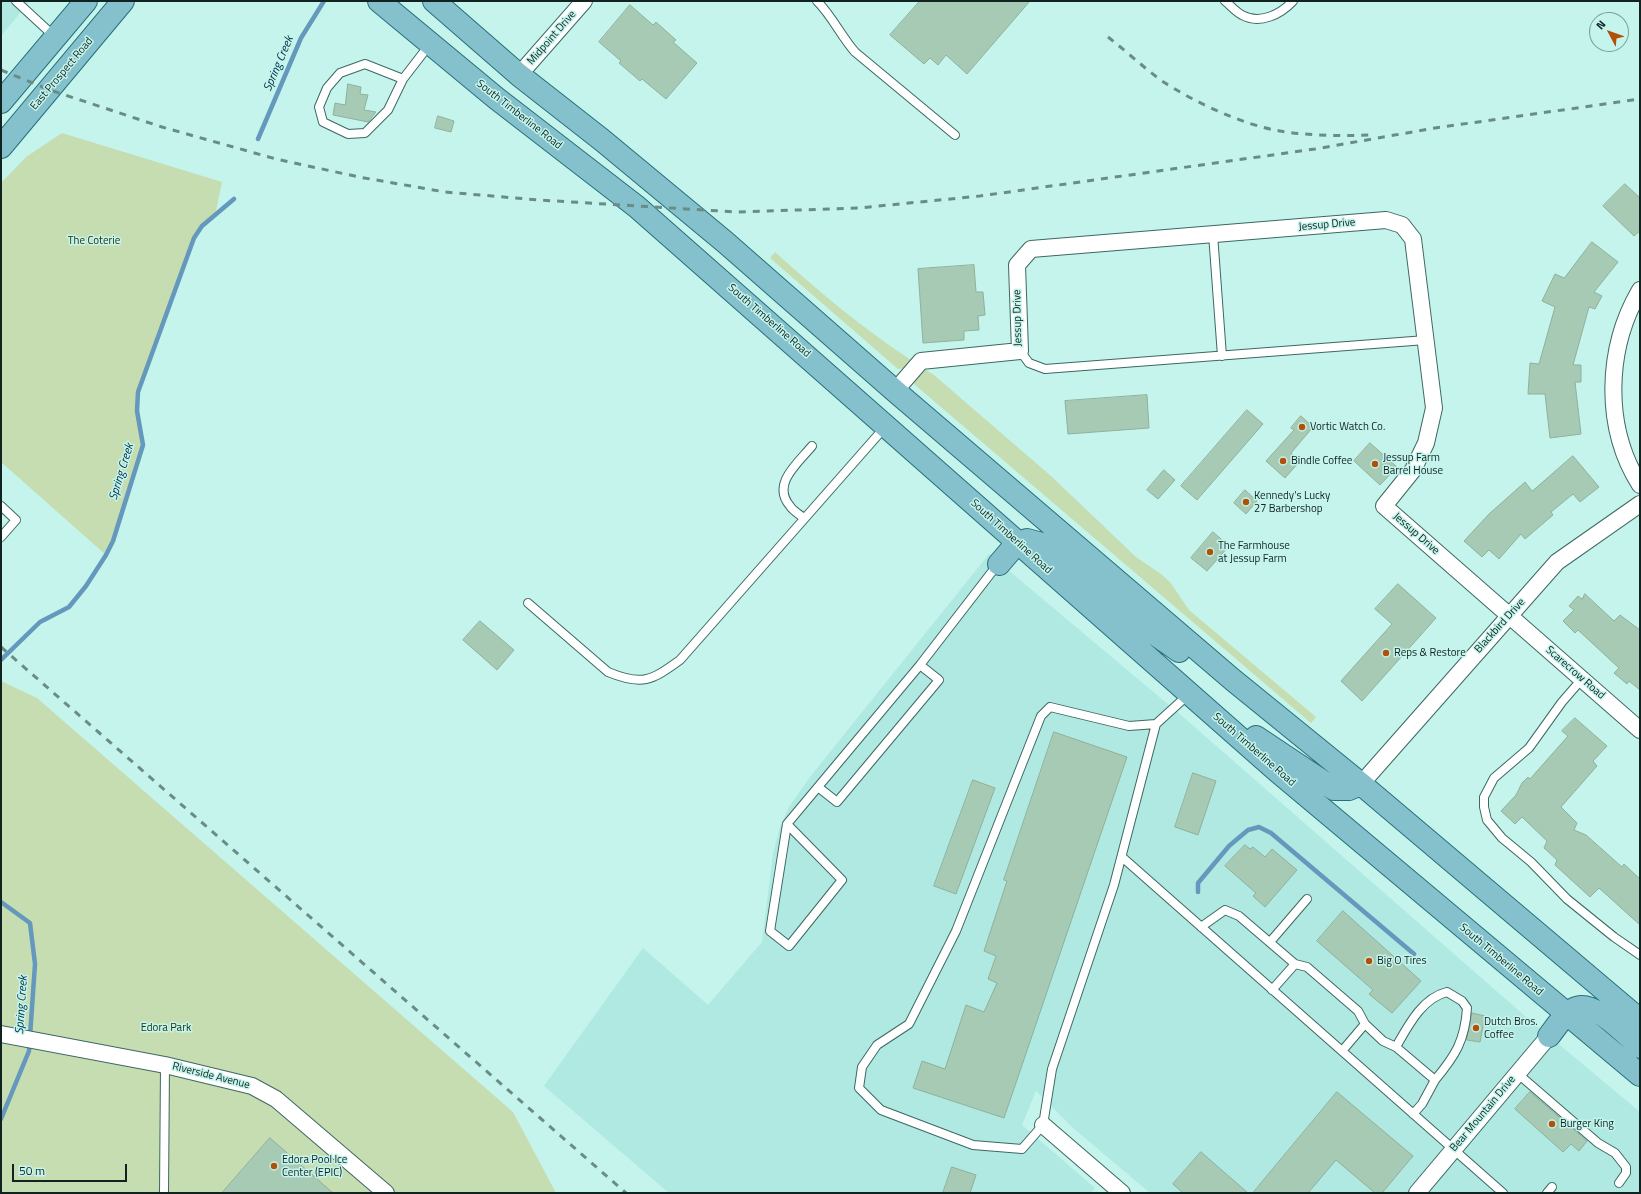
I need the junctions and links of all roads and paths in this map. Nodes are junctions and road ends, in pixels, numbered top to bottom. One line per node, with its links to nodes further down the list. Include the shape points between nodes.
1 (16, 1): 10 (lane)
2 (86, 1): 10 (main road)
3 (123, 1): 16 (main road, East Prospect Road)
4 (379, 1): 11 (main road, South Timberline Road)
5 (434, 1): 12 (main road)
6 (584, 1): 12 (street, Midpoint Drive)
7 (817, 1): 15 (lane, via 855,52)
8 (1225, 1): 9 (lane, via 1243,16 1261,20 1284,11)
9 (1293, 1)
10 (56, 37): 14 (main road)
11 (431, 44): 13 (lane); 23 (main road, South Timberline Road, via 496,98 637,207)
12 (519, 75): 22 (main road, via 725,242)
13 (403, 78): 13 (lane, via 388,110 365,133 348,134 323,122 319,107 327,88 340,73 364,64)
14 (1, 102)
15 (955, 135)
16 (1, 147)
17 (1213, 234): 19 (street, Jessup Drive, via 1386,220 1402,225 1413,239); 20 (street, Jessup Drive, via 1031,249 1017,265); 21 (lane)
18 (1640, 290): 25 (street, via 1628,312 1619,338 1614,391 1615,416 1630,468)
19 (1426, 340): 21 (lane); 33 (street, Jessup Drive, via 1434,408 1426,443 1414,470 1384,506)
20 (1020, 351): 21 (lane, via 1029,363 1045,369); 22 (street, Jessup Drive, via 921,362)
21 (1222, 356)
22 (895, 391): 36 (main road)
23 (886, 425): 28 (lane); 30 (main road, South Timberline Road)
24 (812, 446): 28 (lane, via 785,478 782,486 789,506)
25 (1640, 485)
26 (1640, 504): 33 (street, Blackbird Drive, via 1557,562)
27 (1, 506): 29 (lane, via 16,520)
28 (804, 518): 32 (lane, via 680,660 653,678 638,681 608,672)
29 (1, 537)
30 (1017, 543): 31 (main road); 36 (main road, via 1027,540 1042,544 1155,634 1208,669); 37 (main road, South Timberline Road)
31 (999, 564): 34 (lane)
32 (528, 603)
33 (1509, 616): 35 (street, Scarecrow Road); 40 (street, Blackbird Drive)
34 (920, 665): 41 (lane); 41 (lane, via 940,680 837,802)
35 (1582, 679): 39 (street, Scarecrow Road); 47 (lane, via 1529,748 1494,778 1484,796 1484,807 1487,820 1502,838 1531,862 1567,899)
36 (1233, 680): 40 (main road)
37 (1183, 687): 38 (lane, via 1179,705); 40 (main road, via 1334,789 1349,789); 50 (main road, South Timberline Road, via 1276,770)
38 (1156, 724): 43 (lane); 63 (lane, via 1129,726 1050,707 1041,716 953,937 909,1024 877,1045 862,1067 859,1088 881,1110 973,1146 1022,1149)
39 (1640, 730)
40 (1361, 784): 51 (main road)
41 (818, 787): 42 (lane)
42 (787, 824): 42 (lane, via 770,931 789,946 842,880)
43 (1122, 857): 45 (lane); 63 (lane, via 1052,1069)
44 (1306, 899): 46 (lane)
45 (1201, 927): 46 (lane, via 1225,910 1239,916); 49 (lane)
46 (1270, 942): 48 (lane)
47 (1640, 955)
48 (1295, 964): 49 (lane); 52 (lane, via 1308,967 1358,1011)
49 (1272, 990): 57 (lane)
50 (1567, 1015): 54 (main road); 56 (main road, via 1579,1006 1587,1006 1600,1013); 60 (main road, South Timberline Road)
51 (1640, 1020)
52 (1365, 1024): 55 (lane, via 1383,1041); 57 (lane)
53 (1, 1034): 58 (street, Riverside Avenue)
54 (1549, 1036): 59 (street, Bear Mountain Drive)
55 (1396, 1047): 61 (lane); 61 (lane, via 1408,1025 1427,1002 1438,994 1447,992 1462,1001 1467,1008 1461,1044)
56 (1640, 1047)
57 (1342, 1051): 62 (lane)
58 (165, 1065): 66 (lane); 67 (street, Riverside Avenue, via 252,1086 276,1099)
59 (1517, 1073): 64 (street, Bear Mountain Drive); 65 (lane, via 1598,1143 1615,1153 1623,1162 1626,1173)
60 (1640, 1075)
61 (1435, 1080): 62 (lane, via 1422,1104)
62 (1413, 1114): 64 (lane)
63 (1043, 1125): 68 (street)
64 (1454, 1150): 69 (street, Bear Mountain Drive); 70 (lane)
65 (1619, 1184)
66 (164, 1193)
67 (386, 1193)
68 (1122, 1193)
69 (1417, 1193)
70 (1503, 1193)

